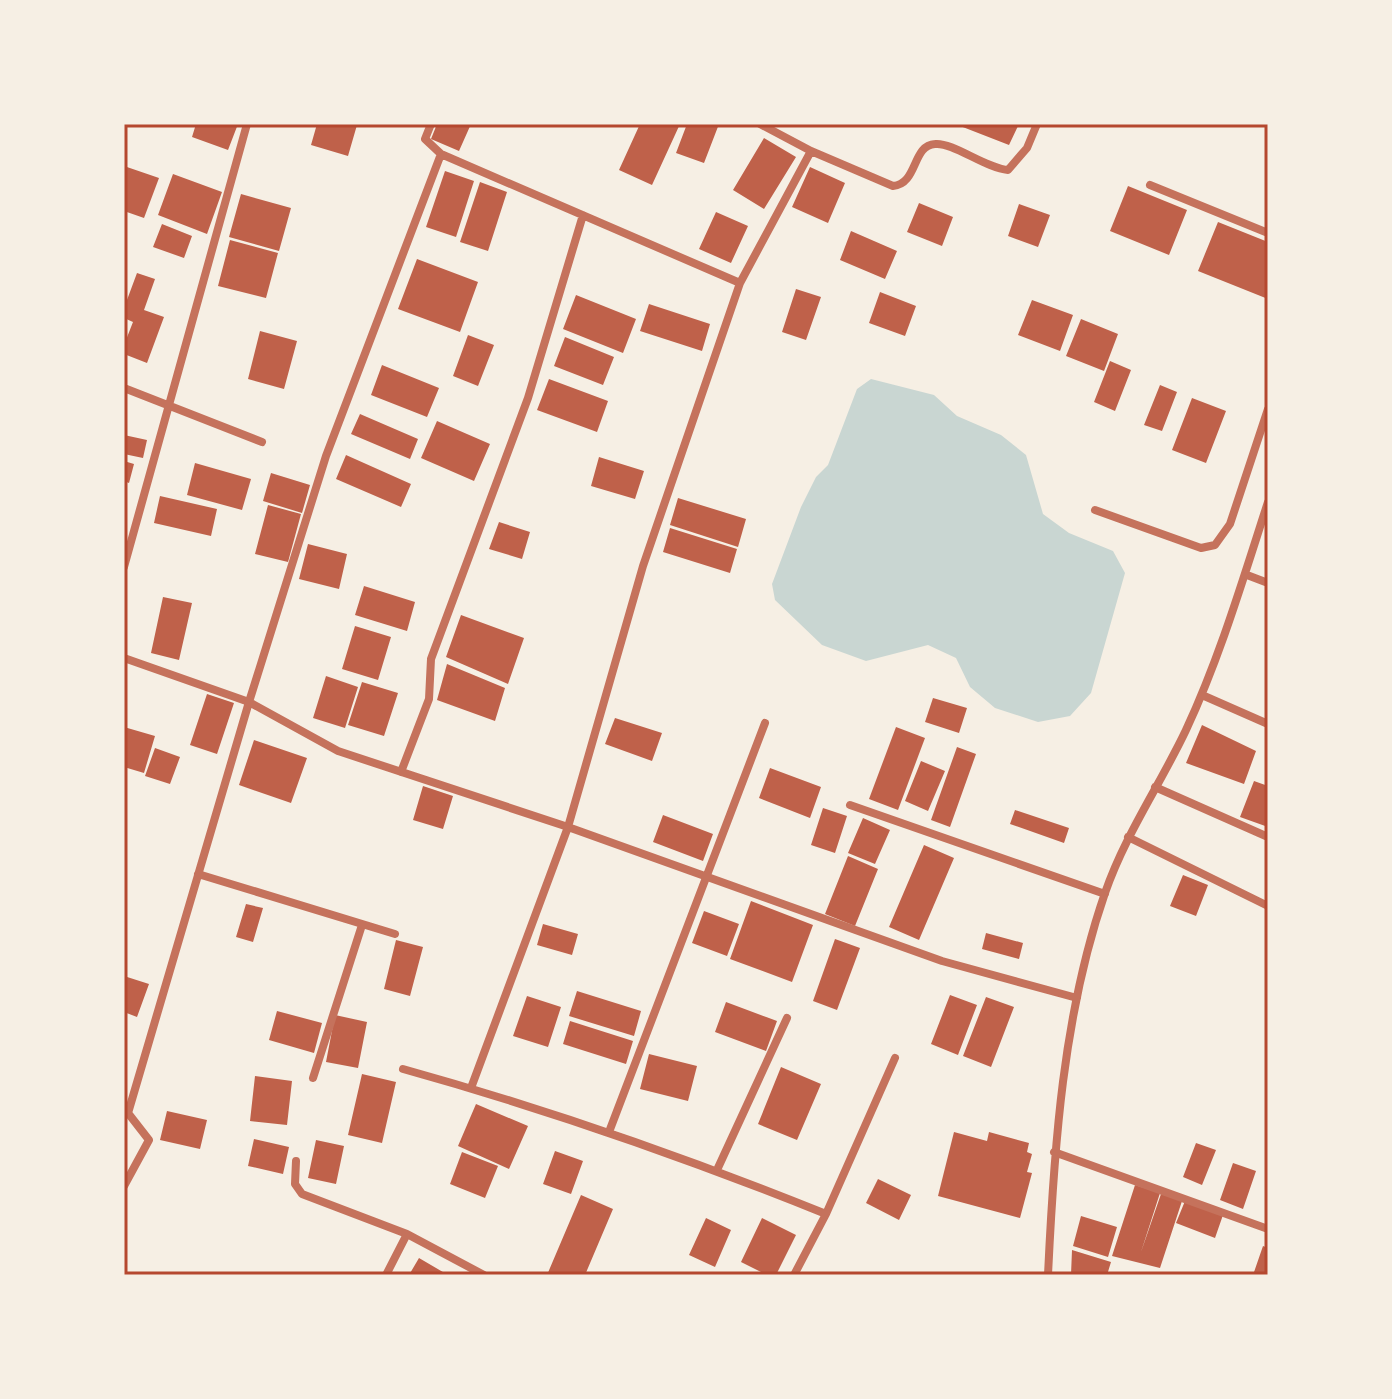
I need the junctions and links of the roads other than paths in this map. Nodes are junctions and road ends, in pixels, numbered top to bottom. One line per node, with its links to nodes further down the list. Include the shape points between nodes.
1 (247, 124): 12 (street)
2 (431, 124): 6 (street, via 425,139)
3 (760, 124): 5 (street)
4 (1037, 124): 5 (street, via 1027,148 1008,170 934,143 903,186)
5 (811, 151): 10 (street)
6 (441, 154): 8 (street); 23 (street, via 326,456)
7 (1150, 185): 9 (street)
8 (583, 215): 10 (street); 26 (street, via 528,398 431,659 429,699)
9 (1268, 233)
10 (740, 283): 29 (street, via 643,566)
11 (124, 388): 12 (street)
12 (169, 407): 14 (street); 18 (street)
13 (1268, 409): 16 (street, via 1230,524 1215,545 1201,548)
14 (262, 442)
15 (1268, 502): 17 (street)
16 (1095, 510)
17 (1265, 524): 19 (street)
18 (124, 567)
19 (1247, 575): 20 (street); 22 (street)
20 (1268, 583)
21 (124, 658): 23 (street)
22 (1202, 695): 25 (street); 27 (street)
23 (249, 702): 26 (street, via 338,751); 32 (street)
24 (765, 723): 33 (street)
25 (1268, 724)
26 (401, 772): 29 (street)
27 (1155, 787): 30 (street); 31 (street)
28 (850, 805): 34 (street)
29 (568, 827): 33 (street); 43 (street)
30 (1128, 837): 34 (street); 35 (street)
31 (1268, 837)
32 (198, 874): 36 (street); 48 (street, via 128,1113 149,1140)
33 (707, 877): 38 (street, via 942,961); 44 (street)
34 (1105, 894): 38 (street)
35 (1268, 906)
36 (362, 925): 37 (street); 42 (street)
37 (395, 934)
38 (1077, 998): 45 (street)
39 (787, 1018): 47 (street)
40 (895, 1058): 49 (street)
41 (403, 1069): 43 (street)
42 (313, 1078)
43 (471, 1088): 44 (street)
44 (609, 1132): 47 (street)
45 (1054, 1152): 50 (street); 55 (street)
46 (296, 1161): 51 (street, via 295,1184 302,1194)
47 (717, 1170): 49 (street)
48 (124, 1186)
49 (826, 1214): 54 (street)
50 (1268, 1229)
51 (407, 1234): 52 (street); 53 (street)
52 (386, 1275)
53 (484, 1275)
54 (794, 1275)
55 (1048, 1275)

